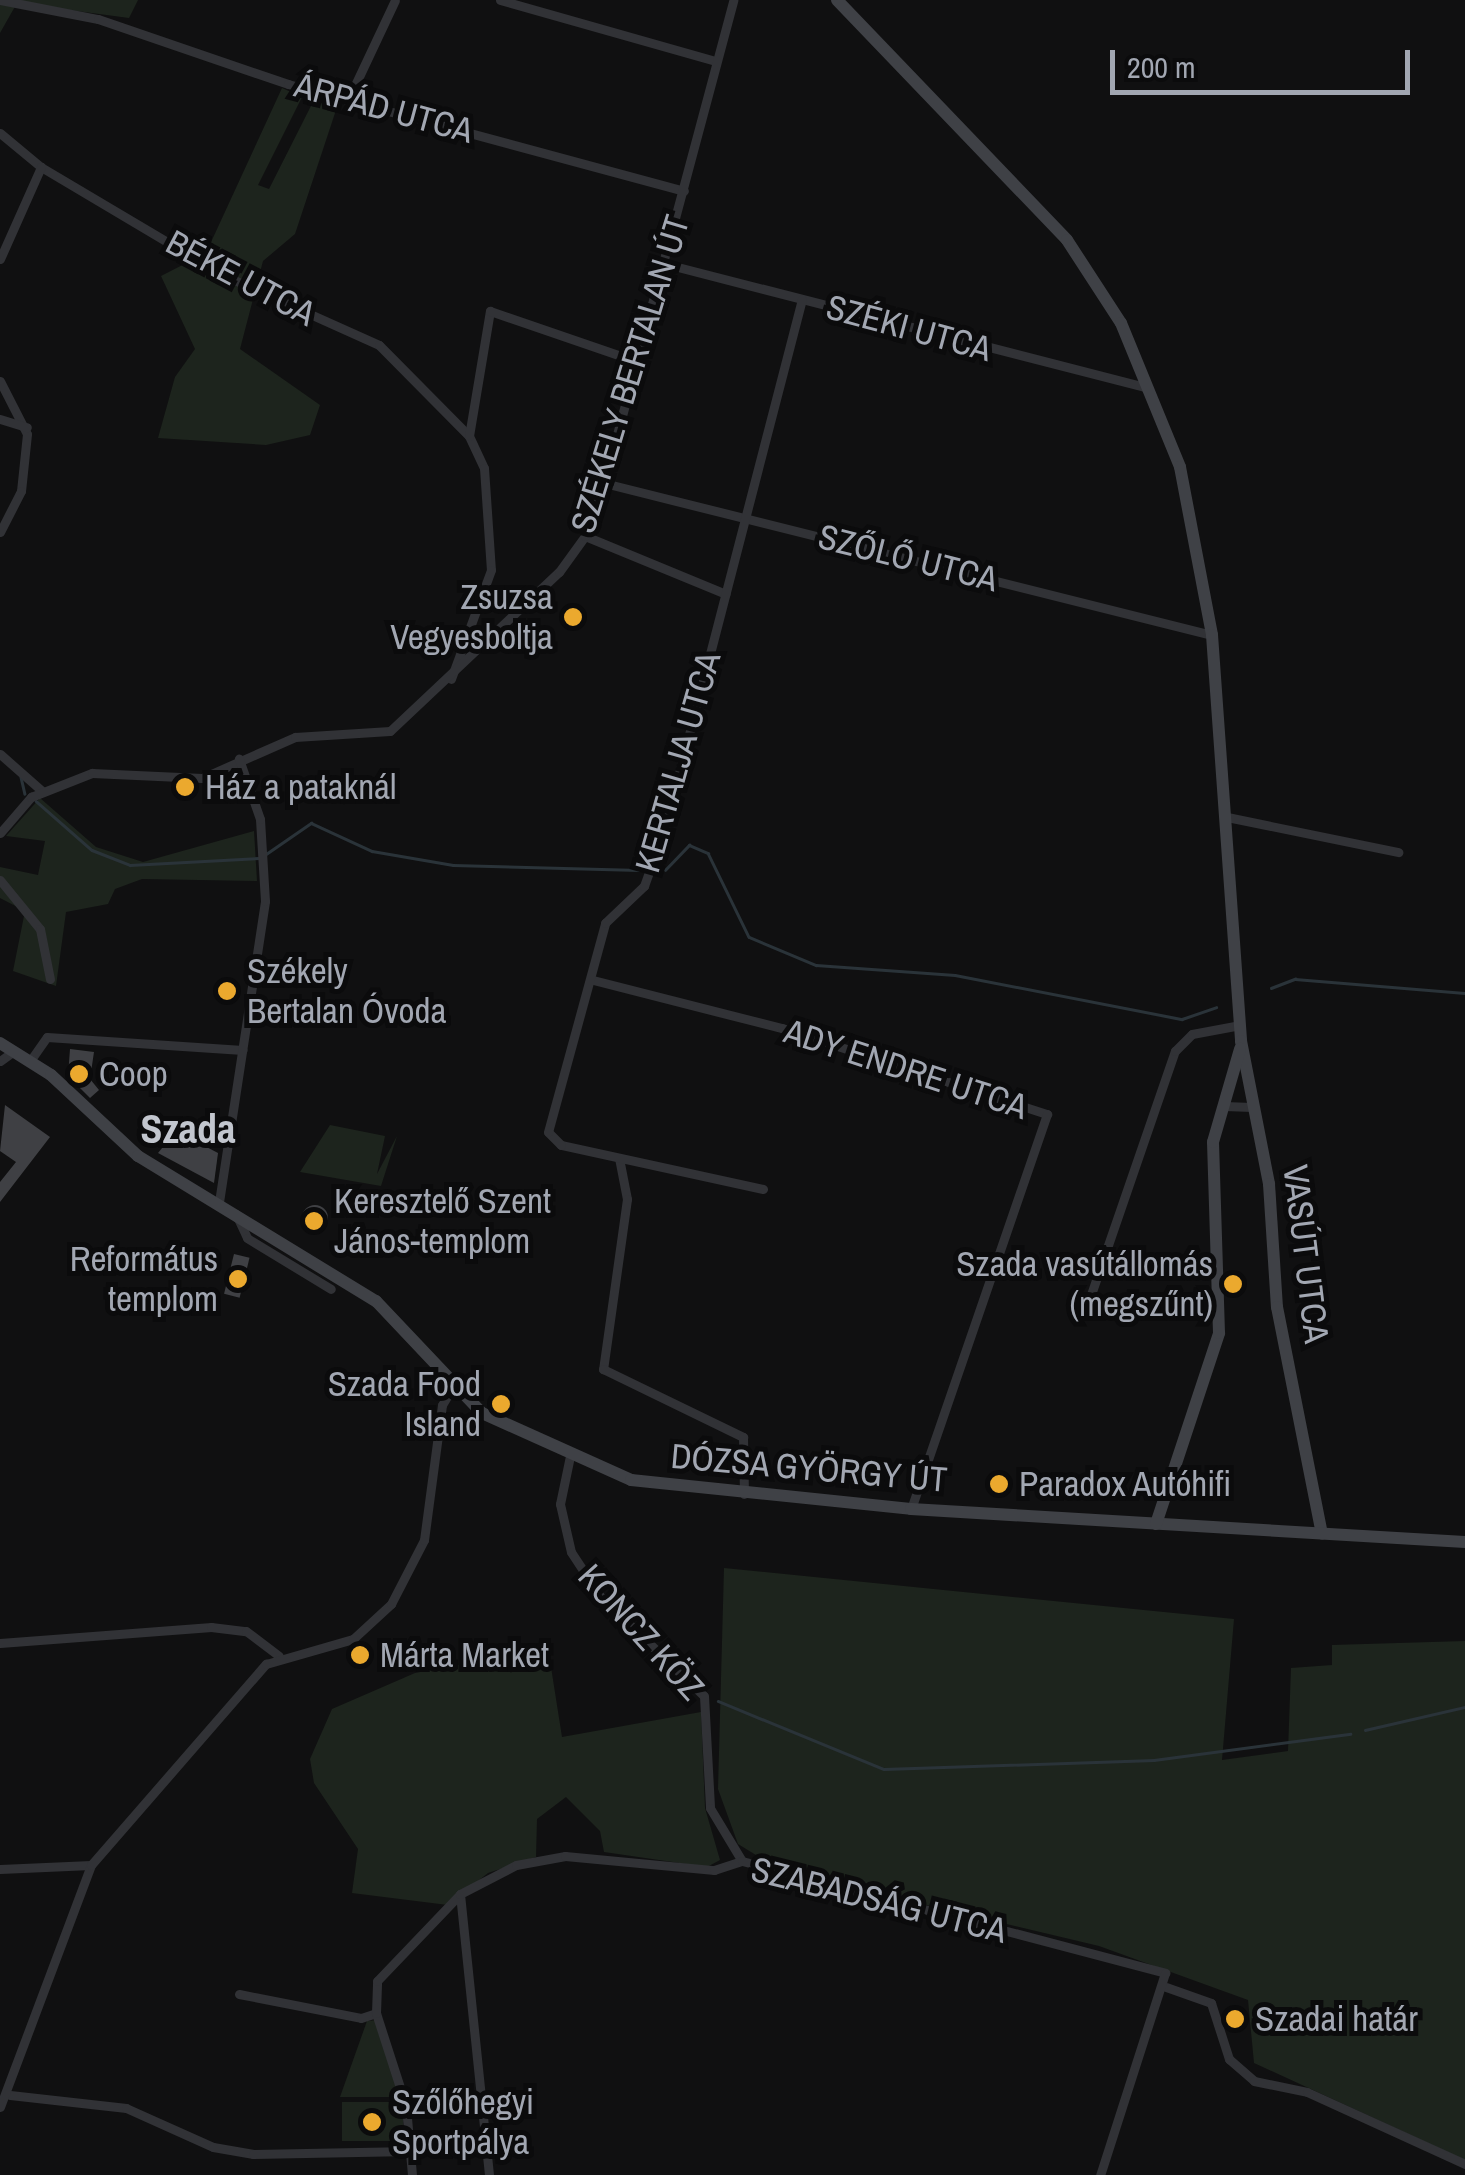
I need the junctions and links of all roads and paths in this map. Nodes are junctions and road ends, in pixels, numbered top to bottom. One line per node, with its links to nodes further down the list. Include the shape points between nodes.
1 (0, 0): 7 (street, ÁRPÁD UTCA, via 87,17)
2 (394, 0): 7 (street)
3 (500, 0): 6 (street)
4 (733, 0): 6 (street, SZÉKELY BERTALAN ÚT)
5 (838, 0): 16 (street, via 1047,214 1106,298)
6 (715, 61): 10 (street, SZÉKELY BERTALAN ÚT)
7 (348, 100): 10 (street, ÁRPÁD UTCA)
8 (0, 132): 9 (street, BÉKE UTCA)
9 (41, 167): 11 (street); 19 (street, BÉKE UTCA, via 221,274 379,345)
10 (684, 191): 12 (street, SZÉKELY BERTALAN ÚT)
11 (0, 259)
12 (666, 264): 13 (street, SZÉKI UTCA); 14 (street, SZÉKELY BERTALAN ÚT)
13 (802, 299): 16 (street, SZÉKI UTCA); 21 (street, KERTALJA UTCA)
14 (636, 361): 19 (street, BÉKE UTCA, via 490,311); 20 (street, SZÉKELY BERTALAN ÚT)
15 (0, 381): 18 (street)
16 (1152, 388): 25 (street, via 1188,498)
17 (0, 419): 18 (street)
18 (27, 428): 22 (street, via 21,491)
19 (470, 436): 26 (street, BÉKE UTCA, via 484,468 491,570)
20 (604, 483): 21 (street, SZŐLŐ UTCA); 23 (street, SZÉKELY BERTALAN ÚT)
21 (748, 518): 24 (street, KERTALJA UTCA); 25 (street, SZŐLŐ UTCA)
22 (0, 532)
23 (586, 536): 24 (street); 26 (street, SZÉKELY BERTALAN ÚT)
24 (726, 594): 35 (street, KERTALJA UTCA, via 660,842 644,886 605,923)
25 (1212, 635): 30 (street)
26 (450, 679): 28 (street, SZÉKELY BERTALAN ÚT, via 390,731 295,737)
27 (0, 754): 29 (street)
28 (239, 759): 29 (street, SZÉKELY BERTALAN ÚT, via 202,778 92,773); 39 (street, via 264,845)
29 (41, 790): 31 (street, SZÉKELY BERTALAN ÚT)
30 (1227, 816): 32 (street); 36 (street)
31 (0, 833)
32 (1398, 852)
33 (0, 880): 34 (street, via 40,929)
34 (50, 980)
35 (593, 980): 45 (street, KERTALJA UTCA, via 548,1132 561,1146); 54 (street, ADY ENDRE UTCA, via 782,1028 1047,1114)
36 (1240, 1025): 37 (street); 50 (street, via 1192,1034 1175,1051)
37 (1241, 1041): 43 (street); 44 (street, VASÚT UTCA)
38 (0, 1043): 40 (street, DÓZSA GYÖRGY ÚT)
39 (243, 1050): 42 (street, via 44,1037); 47 (street)
40 (14, 1051): 41 (street); 42 (street, DÓZSA GYÖRGY ÚT)
41 (0, 1061)
42 (30, 1061): 47 (street, DÓZSA GYÖRGY ÚT, via 138,1156)
43 (1224, 1106): 44 (street); 55 (street, via 1212,1165 1219,1333)
44 (1252, 1107): 56 (street, VASÚT UTCA, via 1269,1184 1277,1307)
45 (619, 1158): 46 (street, KERTALJA UTCA); 53 (street, via 627,1199 603,1369 742,1437)
46 (763, 1190)
47 (220, 1202): 48 (street, DÓZSA GYÖRGY ÚT)
48 (237, 1211): 49 (street, DÓZSA GYÖRGY ÚT, via 238,1231); 51 (street, DÓZSA GYÖRGY ÚT, via 386,1309)
49 (331, 1289)
50 (1086, 1309)
51 (454, 1386): 52 (street, DÓZSA GYÖRGY ÚT, via 482,1412); 59 (street, via 442,1405 424,1540 391,1604 352,1639)
52 (570, 1456): 53 (street, DÓZSA GYÖRGY ÚT, via 631,1480); 60 (street, KONCZ KÖZ, via 560,1504 571,1552 600,1596 704,1696 710,1808)
53 (744, 1494): 54 (street, DÓZSA GYÖRGY ÚT)
54 (911, 1509): 55 (street, DÓZSA GYÖRGY ÚT)
55 (1156, 1524): 56 (street, DÓZSA GYÖRGY ÚT)
56 (1322, 1534): 57 (street, DÓZSA GYÖRGY ÚT)
57 (1465, 1542)
58 (0, 1643): 59 (street, via 211,1627 246,1631)
59 (279, 1656): 61 (street)
60 (742, 1862): 63 (street, SZABADSÁG UTCA, via 714,1870 540,1857); 64 (street, SZABADSÁG UTCA, via 810,1886 1165,1972)
61 (91, 1865): 62 (street); 67 (street)
62 (0, 1869)
63 (460, 1894): 66 (street, SZABADSÁG UTCA, via 378,1981); 72 (street)
64 (1166, 1987): 70 (street, via 1212,2003 1225,2052 1254,2081 1307,2092); 73 (street)
65 (239, 1994): 66 (street, via 361,2018)
66 (376, 2013): 69 (street)
67 (10, 2095): 68 (street); 69 (street, via 126,2108 213,2147 253,2154)
68 (0, 2106)
69 (411, 2151): 71 (street)
70 (1465, 2164)
71 (412, 2175)
72 (489, 2175)
73 (1100, 2175)

